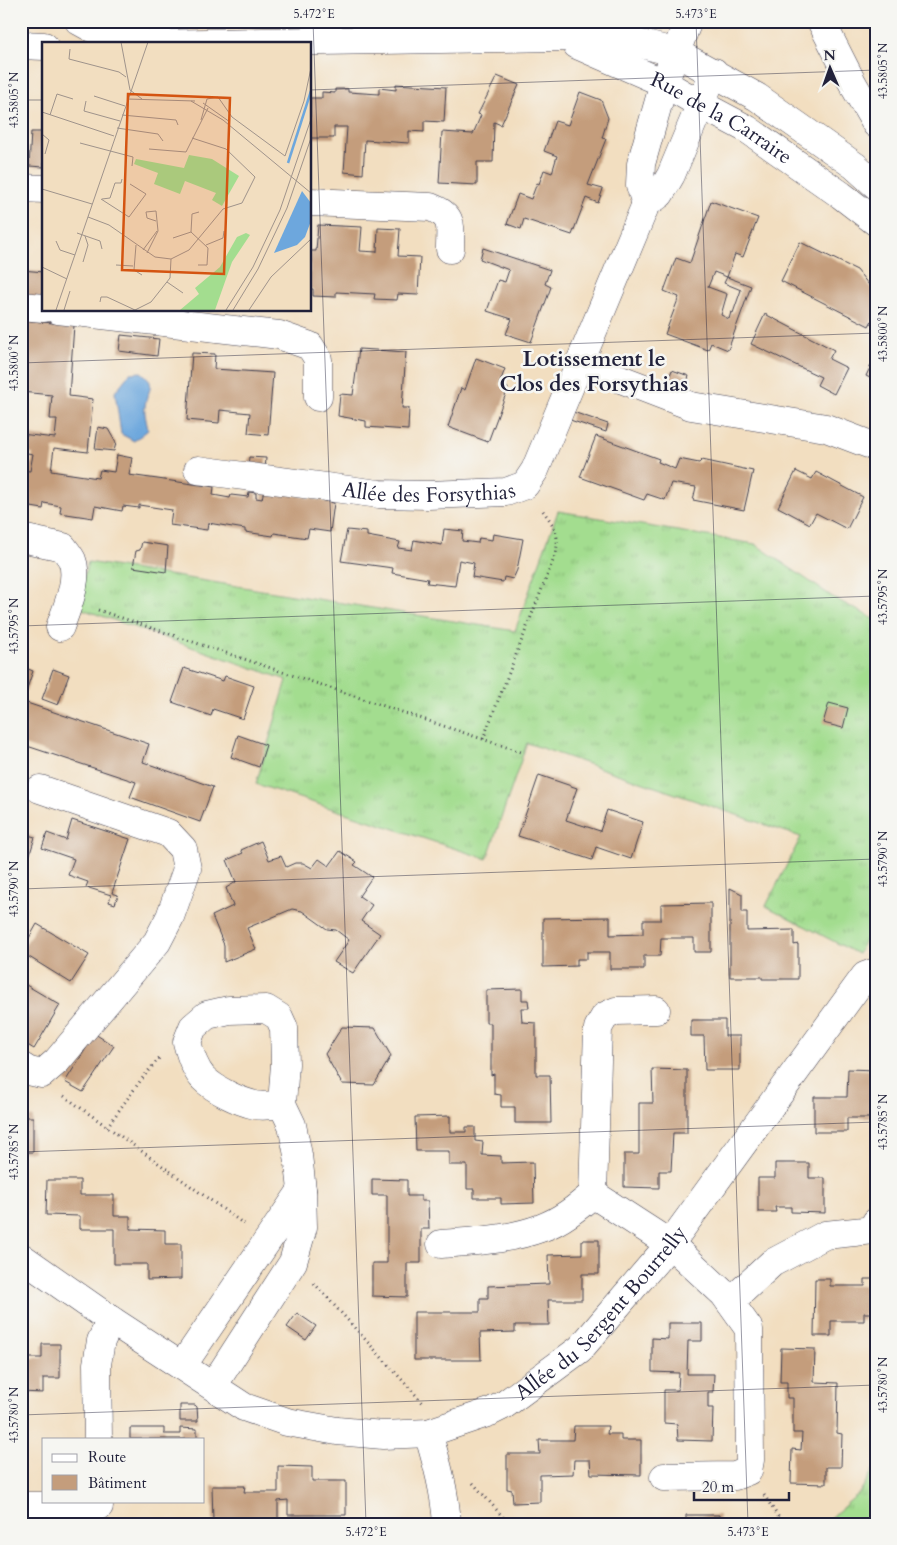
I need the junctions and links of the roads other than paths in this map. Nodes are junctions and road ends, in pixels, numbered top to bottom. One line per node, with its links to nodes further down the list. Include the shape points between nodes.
1 (79, 21): 7 (street, Rue de la Carraire, via 99,32)
2 (688, 21): 11 (street)
3 (820, 21): 15 (street)
4 (464, 30): 5 (street, Rue de la Carraire); 6 (street, Rue de la Carraire)
5 (350, 31): 8 (street, Rue de la Carraire)
6 (557, 38): 11 (street, Rue de la Carraire, via 624,40); 13 (street, Rue de la Carraire)
7 (142, 42)
8 (182, 42)
9 (21, 45): 10 (street)
10 (42, 46)
11 (675, 52): 12 (street, Rue de la Carraire); 13 (street)
12 (714, 72): 14 (street, Allée des Forsythias); 16 (street, Rue de la Carraire, via 757,97 855,166)
13 (664, 83): 14 (street, Rue de la Carraire); 20 (street, via 641,164 640,185)
14 (700, 104): 20 (street, Allée des Forsythias, via 671,175 660,194); 21 (street, Rue de la Carraire, via 746,129)
15 (876, 124)
16 (876, 185)
17 (21, 188): 18 (street)
18 (42, 189)
19 (311, 202): 22 (street, via 430,207 442,211 450,224)
20 (646, 204): 26 (street, Allée des Forsythias)
21 (875, 221)
22 (450, 249)
23 (21, 306): 24 (street)
24 (42, 308)
25 (67, 311): 27 (street, via 278,335 302,343 310,346 318,359)
26 (579, 363): 28 (street, via 691,406 826,428); 29 (street, Allée des Forsythias, via 535,470 525,485 506,492 379,494)
27 (318, 397)
28 (876, 447)
29 (198, 470)
30 (21, 538): 31 (street, via 63,547 72,560 75,576)
31 (60, 627)
32 (40, 789): 35 (street, via 168,834 183,849 187,868 170,917 157,942 64,1054 42,1074)
33 (876, 972): 41 (street, Allée du Sergent Bourrelly, via 865,976)
34 (656, 1010): 38 (street, via 616,1011 605,1016 598,1028)
35 (21, 1066)
36 (282, 1104): 36 (street, via 284,1028 279,1017 266,1009 230,1010 207,1015 193,1027 187,1042 202,1077 256,1106); 37 (street, via 292,1125)
37 (302, 1190): 45 (street); 46 (street, via 303,1227 293,1262)
38 (593, 1194): 40 (street, via 542,1228 505,1238); 41 (street)
39 (876, 1222): 43 (street, via 874,1230 825,1235 772,1263)
40 (441, 1244)
41 (670, 1244): 43 (street); 47 (street, Allée du Sergent Bourrelly, via 580,1349 504,1405)
42 (21, 1257): 44 (street, Allée du Sergent Bourrelly)
43 (730, 1302): 49 (street, via 749,1329 748,1471 735,1476)
44 (111, 1320): 45 (street, Allée du Sergent Bourrelly); 48 (street, via 101,1340 97,1364)
45 (182, 1366): 46 (street, Allée du Sergent Bourrelly)
46 (213, 1386): 47 (street, Allée du Sergent Bourrelly, via 244,1406 287,1422 384,1435)
47 (428, 1433): 52 (street, via 440,1474)
48 (98, 1438)
49 (664, 1476)
50 (21, 1506): 51 (street)
51 (99, 1510)
52 (447, 1524)

